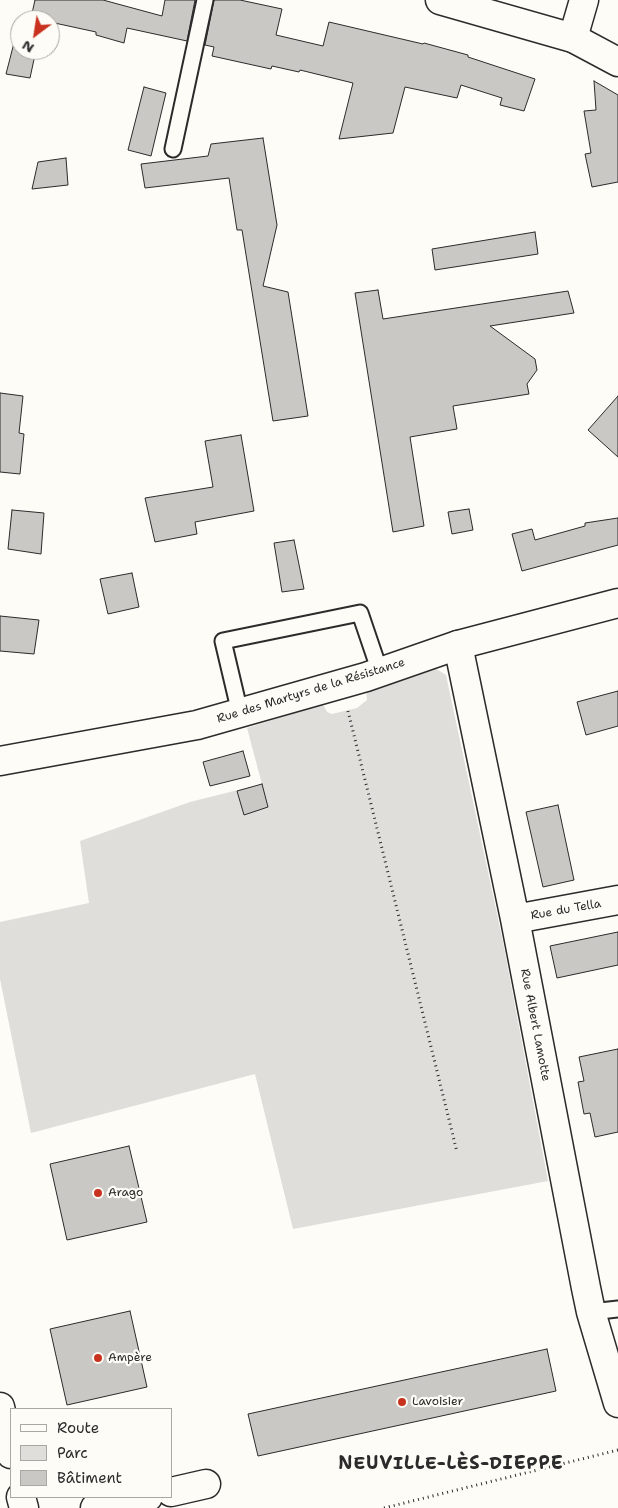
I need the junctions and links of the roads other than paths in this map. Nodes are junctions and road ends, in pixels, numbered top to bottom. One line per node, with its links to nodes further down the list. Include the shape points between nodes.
1 (205, 0): 6 (lane)
2 (440, 0): 4 (street)
3 (584, 0): 4 (street)
4 (572, 38): 5 (street)
5 (618, 62)
6 (173, 149)
7 (618, 604): 8 (street, Rue des Martyrs de la Résistance)
8 (458, 645): 9 (street, Rue des Martyrs de la Résistance); 13 (street, Rue Albert Lamotte)
9 (380, 672): 10 (street, Rue des Martyrs de la Résistance); 10 (lane, via 360,613 223,641)
10 (240, 713): 11 (street, Rue des Martyrs de la Résistance, via 197,725)
11 (0, 761)
12 (618, 900): 13 (street, Rue du Tella)
13 (515, 919): 15 (street, Rue Albert Lamotte)
14 (618, 1309): 15 (lane)
15 (591, 1312): 16 (street, Rue Albert Lamotte)
16 (618, 1404)
17 (0, 1407): 18 (street)
18 (10, 1450)
19 (206, 1484): 20 (street)
20 (172, 1492)
21 (143, 1498): 22 (street)
22 (96, 1508)

